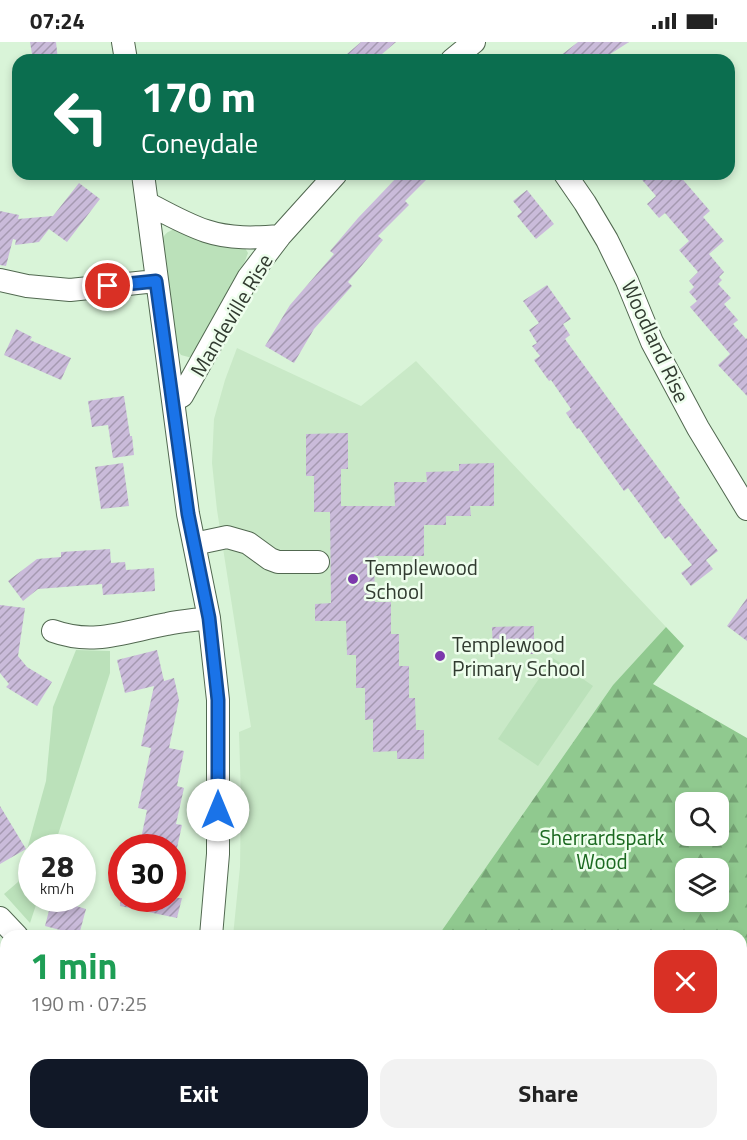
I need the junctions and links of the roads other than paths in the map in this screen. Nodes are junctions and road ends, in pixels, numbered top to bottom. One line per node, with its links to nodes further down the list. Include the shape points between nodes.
1 (143, 180): 4 (street)
2 (331, 180): 5 (street, Mandeville Rise)
3 (569, 180): 9 (street, Woodland Rise, via 607,240 652,342)
4 (147, 203): 5 (street, via 207,231 257,238); 7 (street)
5 (280, 236): 8 (street, Mandeville Rise, via 248,278 182,396)
6 (0, 280): 7 (street, via 70,290)
7 (156, 281): 8 (street)
8 (173, 400): 10 (street)
9 (747, 509)
10 (194, 544): 11 (street, via 227,537 248,543 278,562); 12 (street)
11 (318, 562)
12 (209, 618): 13 (street, via 111,637 66,636); 16 (street, via 218,700 218,854)
13 (53, 631)
14 (0, 918): 15 (street)
15 (11, 930)
16 (212, 930)

